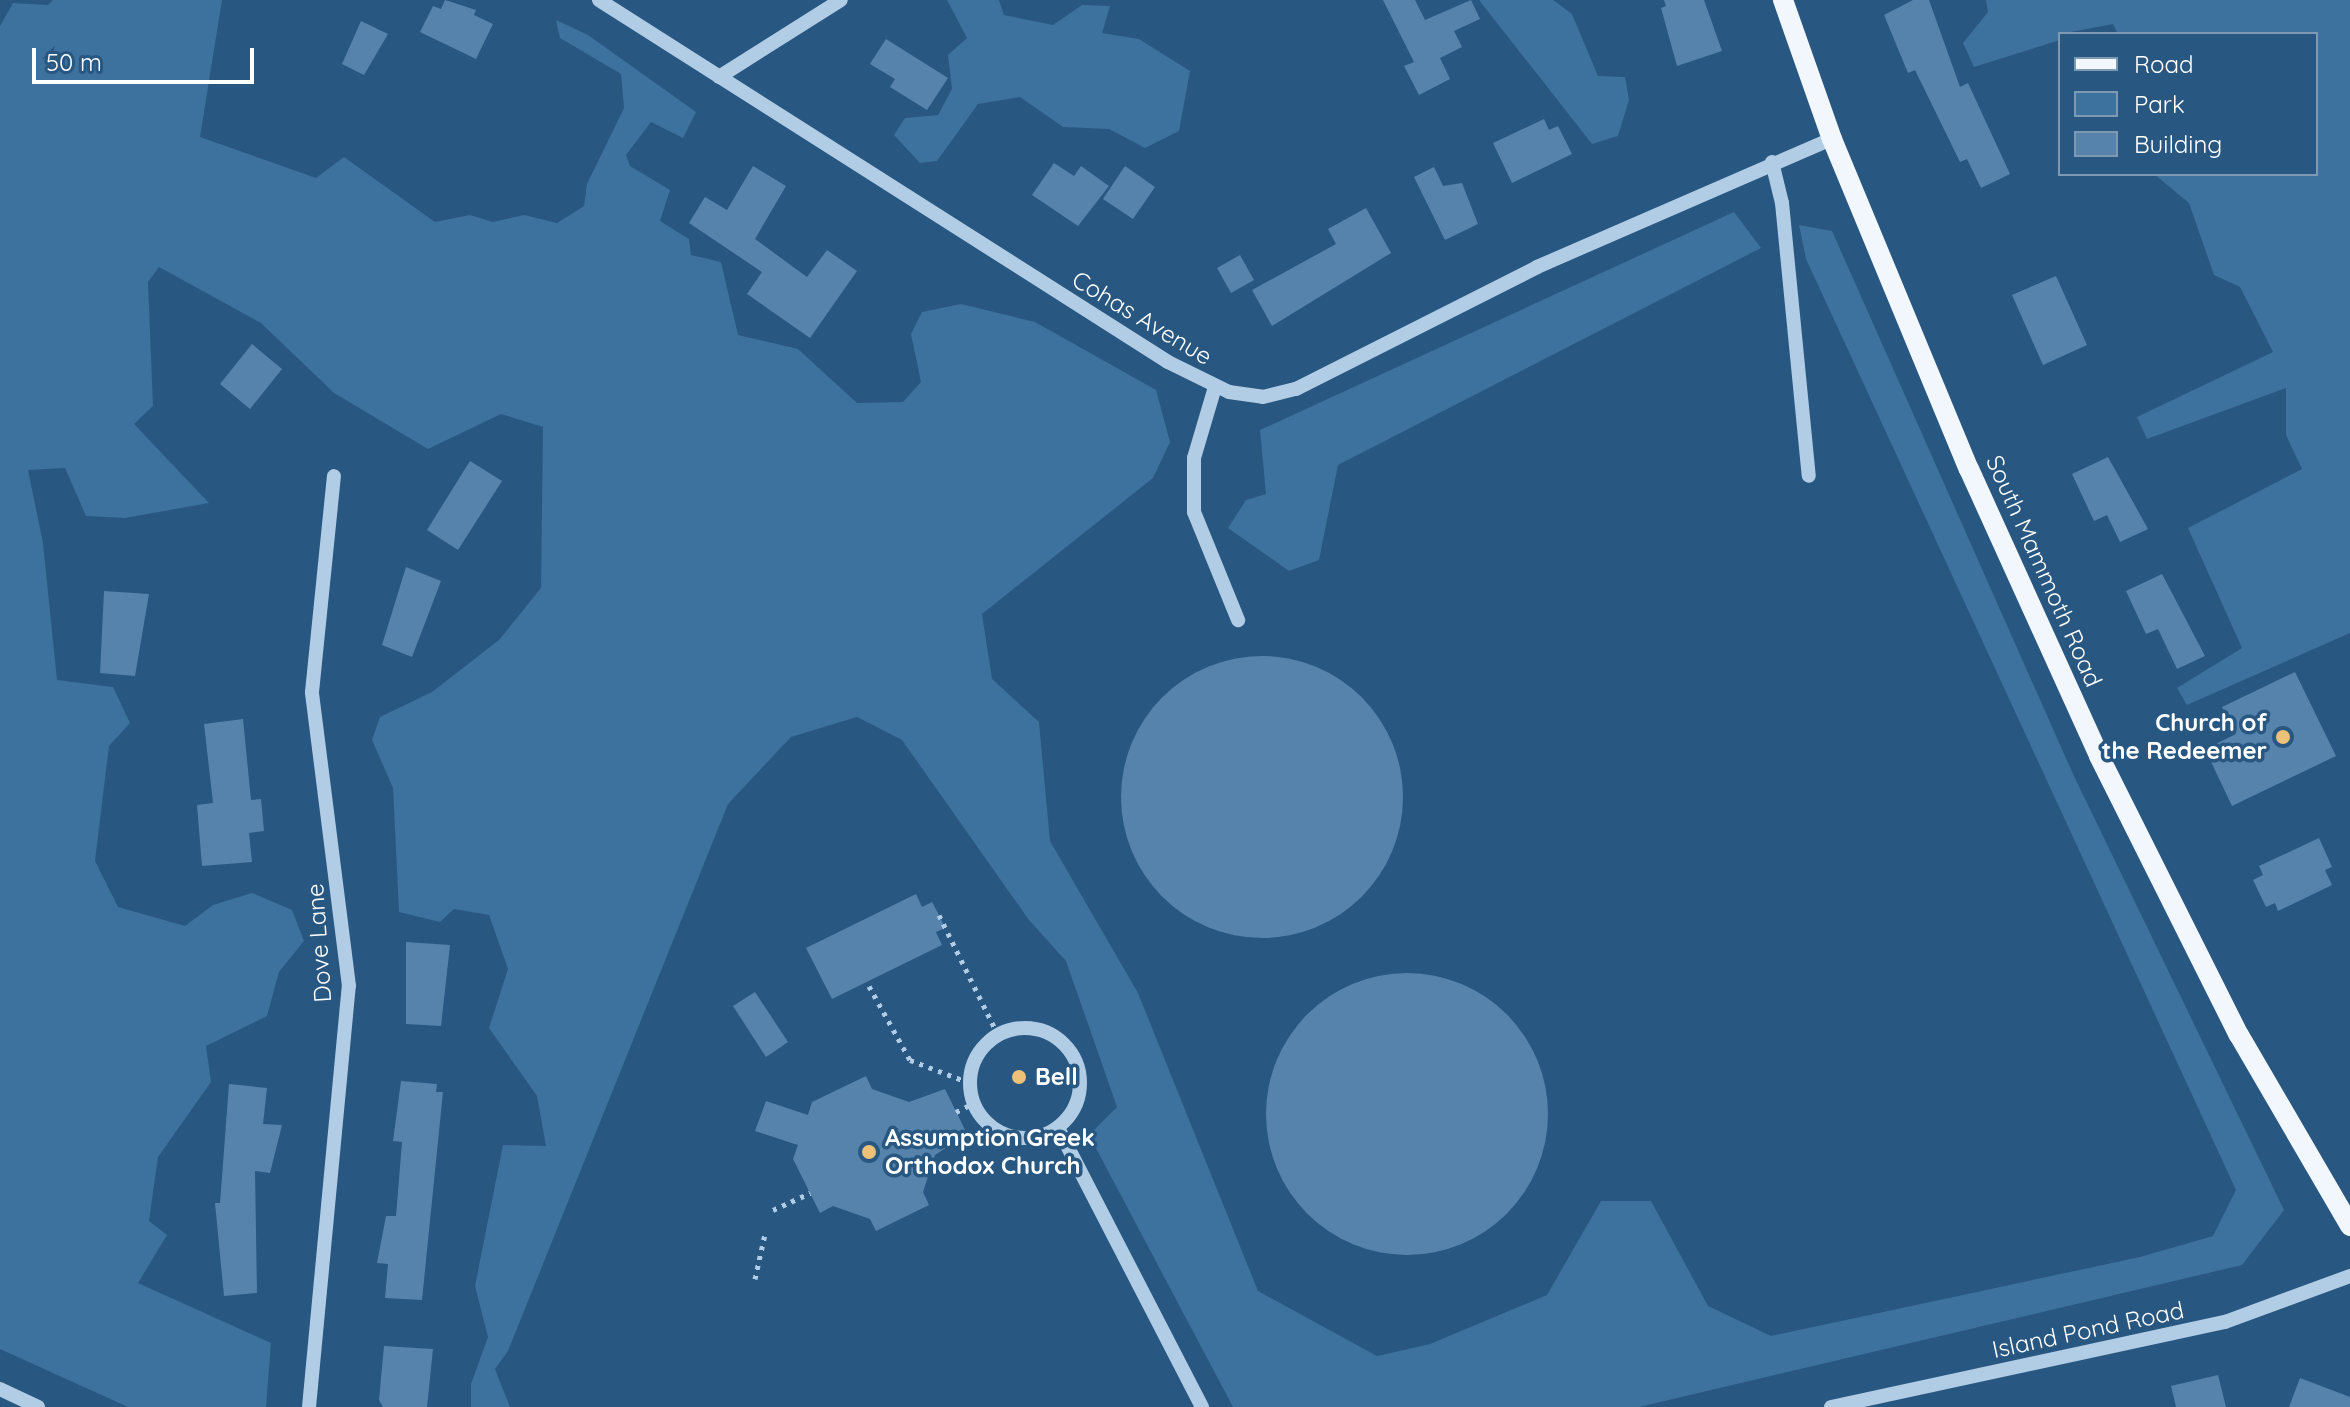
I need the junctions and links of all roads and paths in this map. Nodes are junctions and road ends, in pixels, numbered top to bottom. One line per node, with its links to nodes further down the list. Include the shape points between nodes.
1 (599, 0): 4 (street, Cohas Avenue)
2 (841, 0): 4 (street)
3 (1783, 0): 5 (main road, South Mammoth Road)
4 (719, 77): 7 (street, Cohas Avenue)
5 (1832, 139): 6 (street, Cohas Avenue); 20 (main road, South Mammoth Road, via 1969,469 2099,756 2239,1035)
6 (1772, 162): 7 (street, Cohas Avenue, via 1537,267 1296,389 1263,397); 9 (street, via 1782,203)
7 (1215, 387): 10 (street, via 1194,458 1194,512)
8 (334, 476): 26 (street, Dove Lane, via 312,692 349,986)
9 (1809, 476)
10 (1238, 620)
11 (939, 915): 13 (path)
12 (869, 986): 14 (path, via 904,1054 950,1082)
13 (998, 1035): 14 (street, via 977,1055); 17 (street, via 1022,1028 1039,1030 1069,1048 1078,1064 1079,1099)
14 (970, 1083): 15 (street)
15 (974, 1103): 16 (path); 17 (street, via 988,1124 1004,1135 1032,1138)
16 (956, 1112)
17 (1058, 1128): 27 (street)
18 (810, 1193): 19 (path)
19 (773, 1210)
20 (2350, 1226)
21 (765, 1234): 23 (path)
22 (2350, 1276): 28 (street, Island Pond Road, via 2225,1322)
23 (755, 1279)
24 (0, 1389): 25 (street)
25 (38, 1407)
26 (309, 1407)
27 (1202, 1407)
28 (1831, 1407)

